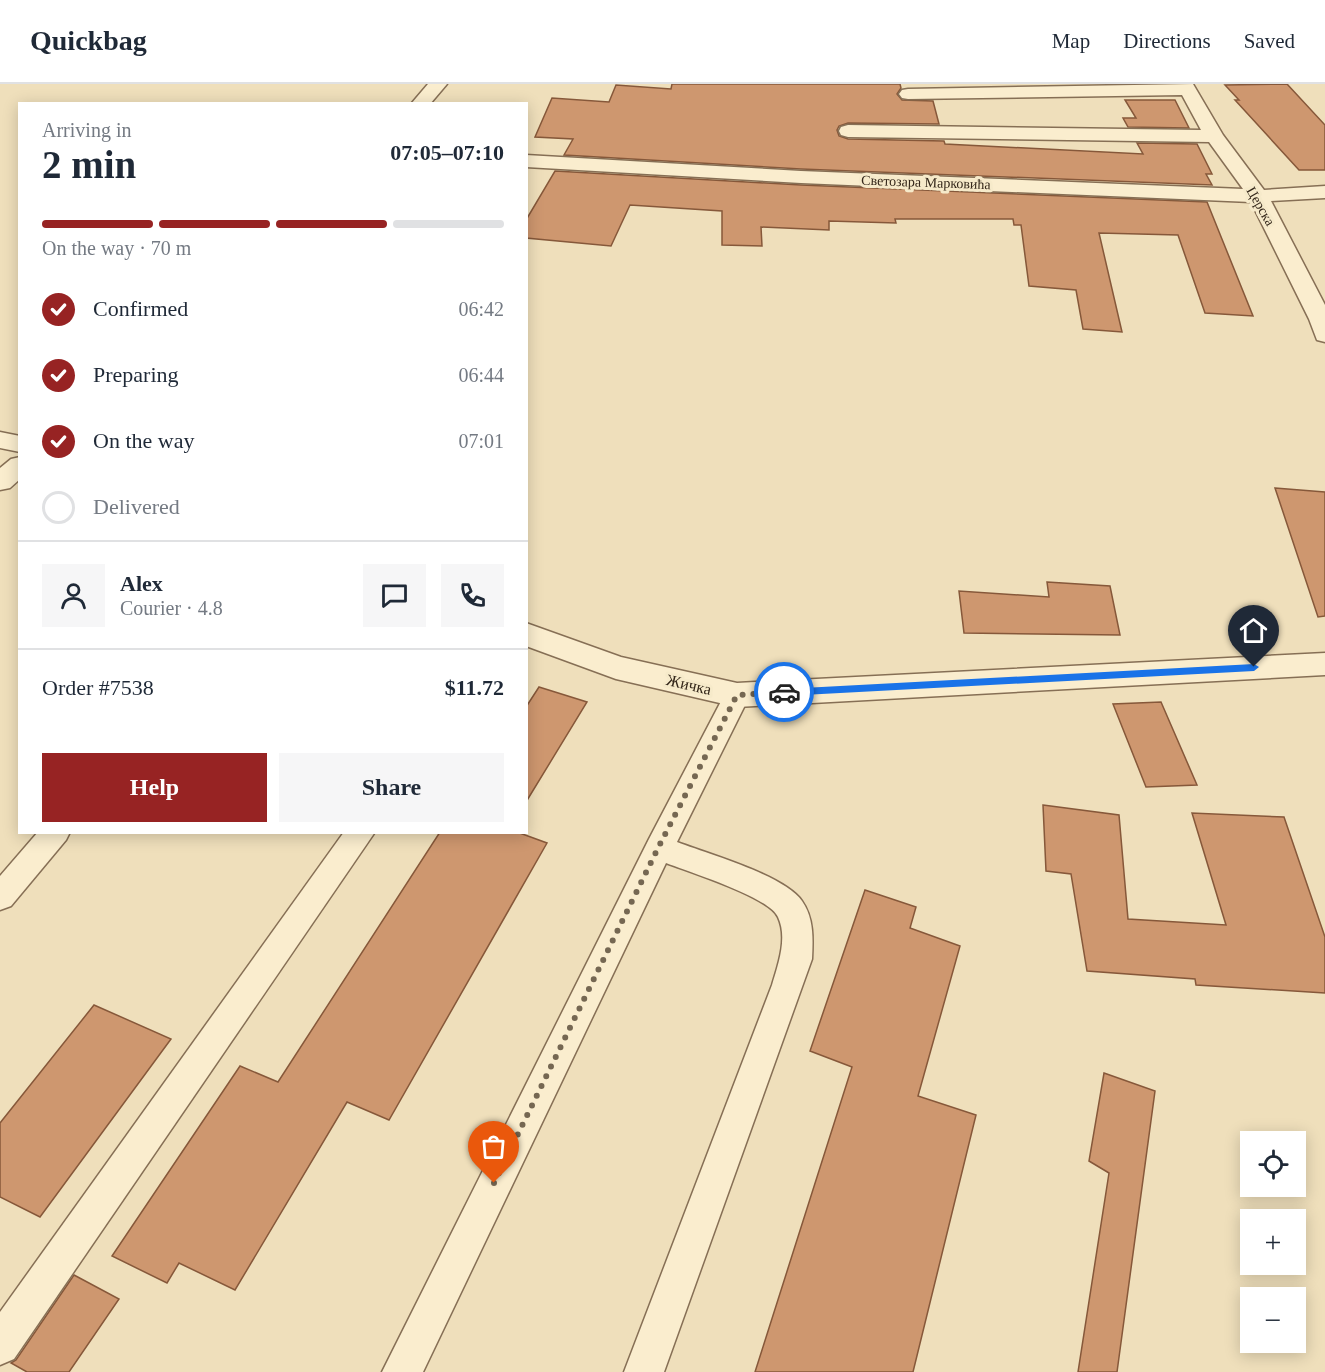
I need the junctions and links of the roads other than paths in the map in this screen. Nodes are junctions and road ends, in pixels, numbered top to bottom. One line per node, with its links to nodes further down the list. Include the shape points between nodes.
1 (438, 84): 4 (street)
2 (1185, 87): 3 (street); 6 (street, Церска)
3 (908, 94)
4 (422, 102)
5 (848, 131): 6 (street)
6 (1214, 136): 9 (street, Церска)
7 (528, 161): 9 (street, Светозара Марковића)
8 (1325, 192): 9 (street, Светозара Марковића)
9 (1258, 196): 10 (street, Церска, via 1321,319)
10 (1325, 335)
11 (0, 440): 12 (street)
12 (18, 444)
13 (18, 467): 14 (street)
14 (0, 482)
15 (528, 635): 17 (street, Жичка, via 616,667)
16 (1325, 664): 17 (street, Жичка)
17 (737, 695): 20 (lane)
18 (54, 834): 21 (lane)
19 (360, 834): 22 (lane)
20 (658, 848): 23 (lane); 24 (lane, via 775,894 792,911 798,946 788,985)
21 (0, 897)
22 (0, 1345)
23 (402, 1372)
24 (644, 1372)

